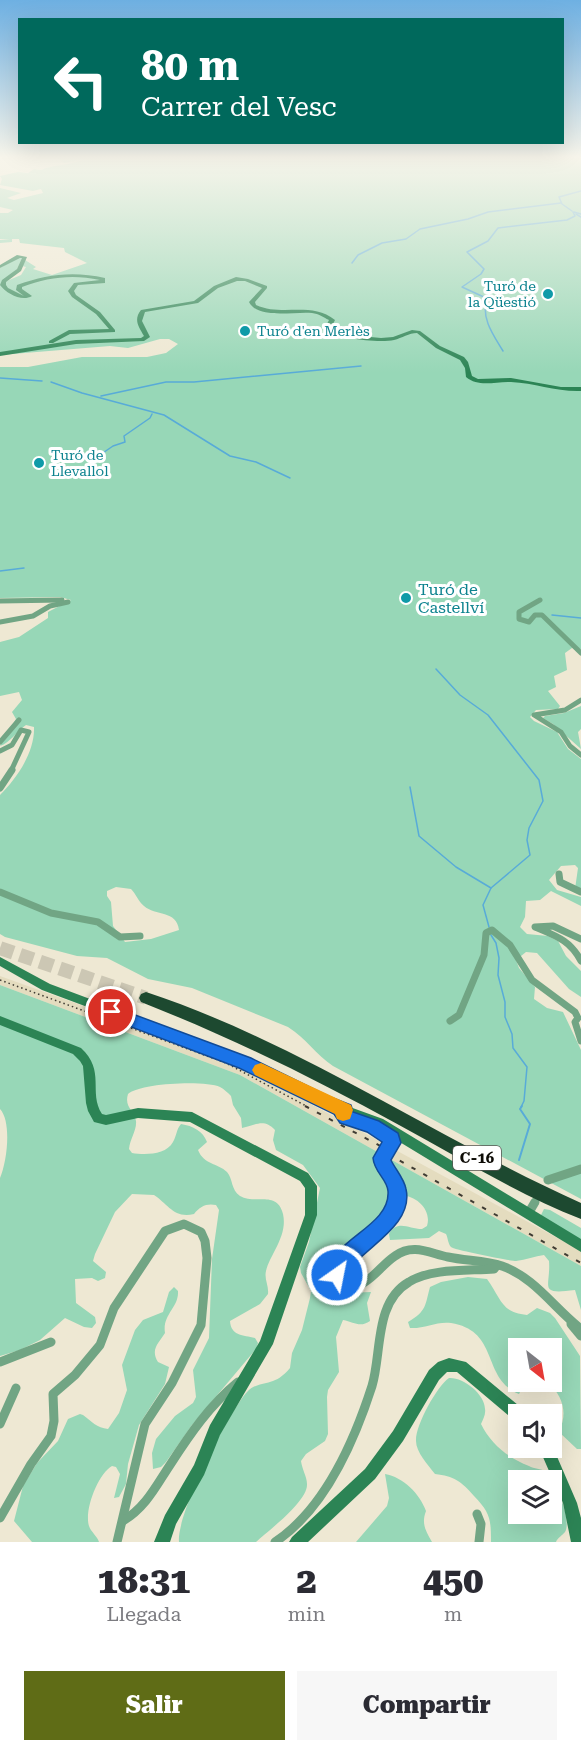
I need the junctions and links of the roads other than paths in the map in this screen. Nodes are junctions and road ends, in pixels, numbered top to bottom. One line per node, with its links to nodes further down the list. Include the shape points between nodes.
1 (0, 267): 2 (main road, via 19,256 25,257 19,270 3,285 24,298 29,296 18,286 58,275 77,274 104,280 76,284 72,291 113,332 67,333)
2 (23, 351): 3 (main road); 4 (main road, via 76,342 142,340 147,337 139,324 143,311 196,302 221,285 243,279 265,287 252,302 261,310 325,315 332,319 328,329 332,331 378,339 420,333 440,349 459,355 468,365 469,377 476,381 505,380 559,390)
3 (0, 354)
4 (581, 389)
5 (540, 600): 8 (street, via 519,612 519,619 529,622 536,614 542,615)
6 (0, 601): 7 (street, via 68,602 50,606 39,615)
7 (0, 622)
8 (581, 653)
9 (581, 700): 13 (street, via 565,710 534,715 561,732)
10 (18, 720): 11 (street)
11 (0, 742)
12 (0, 751): 14 (street, via 12,745 21,730 29,732)
13 (581, 756)
14 (10, 774): 15 (street); 16 (street)
15 (0, 775)
16 (0, 788)
17 (559, 874): 19 (street, via 560,882)
18 (0, 892): 20 (street, via 51,913 98,922 116,936)
19 (581, 892)
20 (140, 936)
21 (581, 939): 22 (street, via 560,928 535,927 564,940)
22 (580, 956)
23 (0, 961): 29 (main road, via 46,987 225,1054)
24 (146, 998): 31 (highway, C-16, via 319,1074)
25 (579, 1019): 27 (street, via 570,1006 537,985 507,943 491,930 486,933 480,966 459,1015); 28 (street, via 575,1022)
26 (0, 1020): 42 (main road, via 85,1057 93,1111 98,1118 138,1113 192,1117 309,1182 310,1219 266,1344)
27 (450, 1021)
28 (581, 1041)
29 (345, 1110): 33 (main road, via 387,1127); 36 (street, bridge, via 345,1117 391,1138 382,1158 397,1188 397,1205 391,1216 343,1262 337,1275 340,1284 355,1287 396,1254 412,1248)
30 (581, 1169): 31 (street)
31 (540, 1191): 32 (highway, C-16); 33 (street); 34 (highway, C-16, via 556,1206)
32 (581, 1211)
33 (528, 1215): 35 (main road)
34 (581, 1219)
35 (581, 1246)
36 (497, 1264): 37 (street, via 526,1278); 52 (street, via 494,1269 416,1278 398,1291 382,1315 377,1368 345,1454 299,1524)
37 (567, 1319): 38 (street); 39 (street)
38 (581, 1329)
39 (581, 1336)
40 (51, 1342): 41 (street)
41 (0, 1362)
42 (245, 1377): 49 (street, via 229,1389 191,1435 142,1508); 51 (main road, via 214,1430 199,1470)
43 (16, 1388): 45 (street)
44 (508, 1405): 53 (main road, via 461,1367 441,1366 398,1437 370,1474)
45 (0, 1424)
46 (550, 1458): 55 (main road, via 570,1503)
47 (477, 1514): 54 (street, via 481,1524)
48 (0, 1518): 49 (street, via 51,1436 53,1394 96,1351 111,1314 165,1231 184,1224 201,1232 207,1258 201,1325 172,1383 145,1424)
49 (123, 1522): 50 (street)
50 (117, 1542)
51 (162, 1542)
52 (275, 1542)
53 (297, 1542)
54 (479, 1542)
55 (579, 1542)

